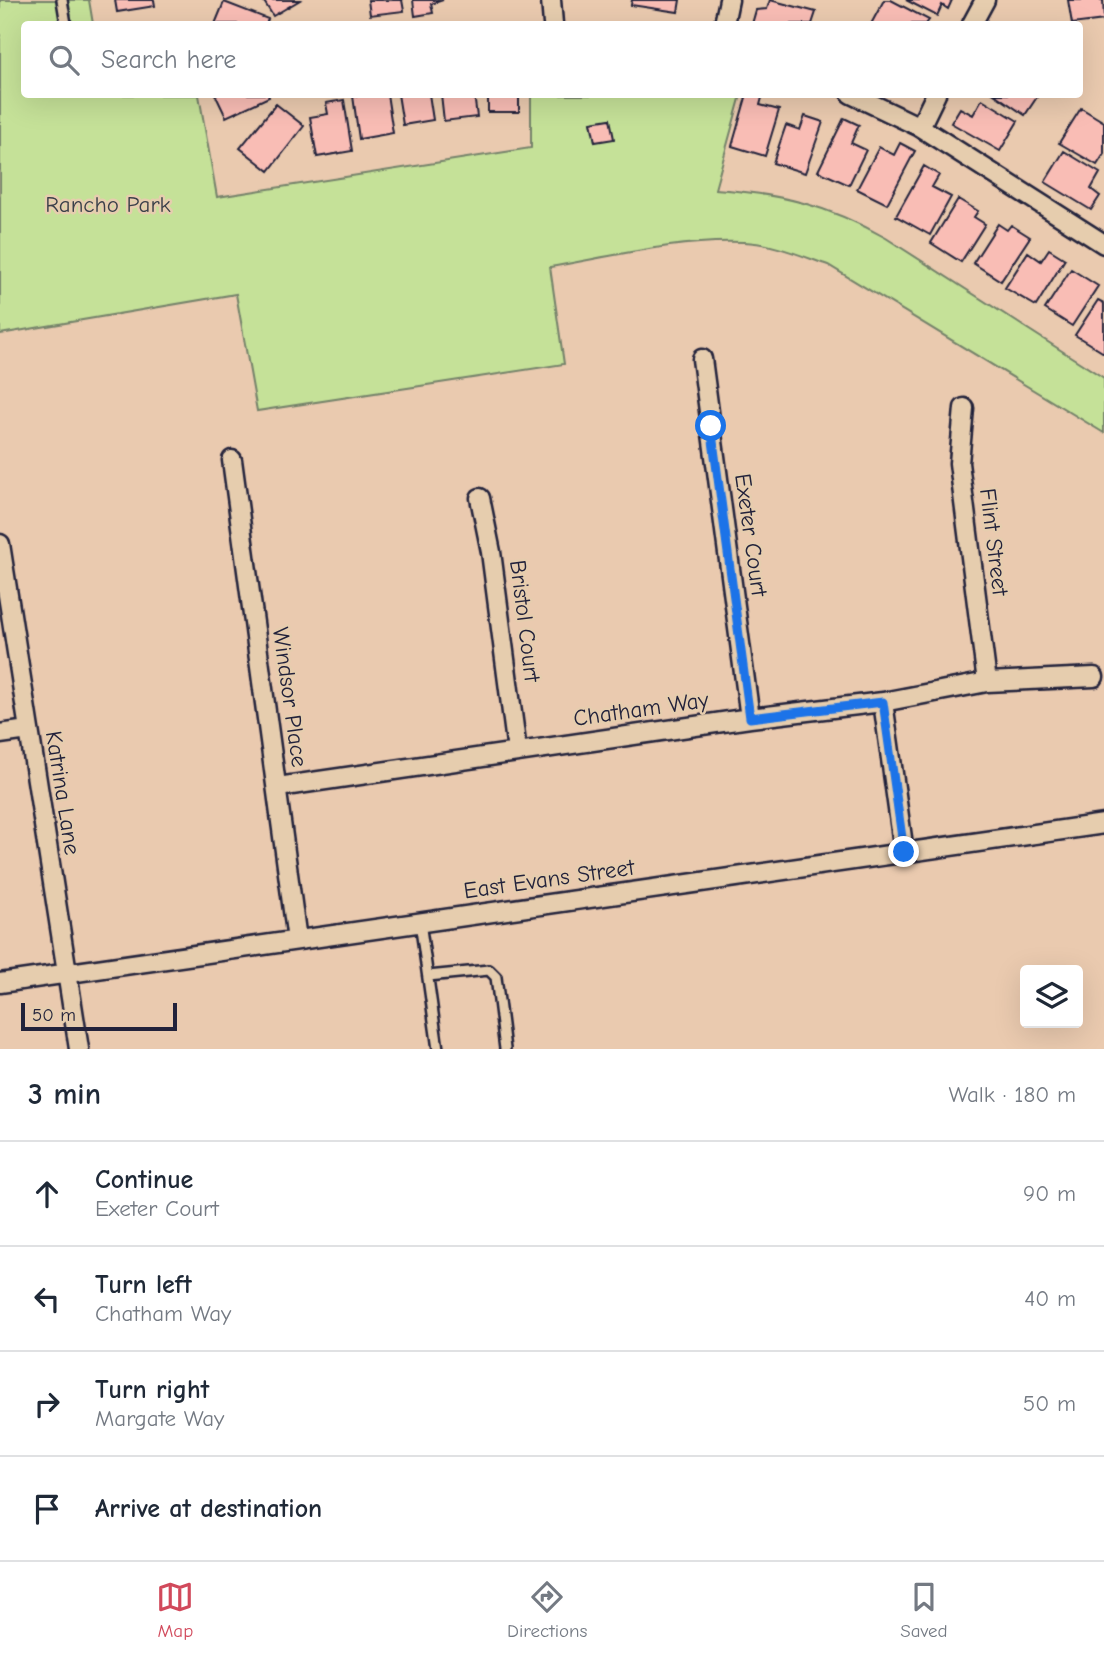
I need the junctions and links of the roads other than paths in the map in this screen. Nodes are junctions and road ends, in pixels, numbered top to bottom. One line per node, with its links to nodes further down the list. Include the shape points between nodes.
1 (62, 0): 5 (lane)
2 (551, 0): 6 (street)
3 (729, 0): 7 (street)
4 (985, 0): 8 (street)
5 (66, 21)
6 (553, 21)
7 (725, 21)
8 (974, 21)
9 (859, 98): 11 (street)
10 (934, 98): 11 (street)
11 (920, 127): 12 (street)
12 (1104, 244)
13 (702, 359): 21 (street, Exeter Court)
14 (964, 408): 19 (street, Flint Street, via 959,463)
15 (232, 460): 25 (street, Windsor Place)
16 (480, 498): 24 (street, Bristol Court)
17 (0, 544): 22 (street, Katrina Lane)
18 (1094, 677): 19 (street, Chatham Way)
19 (987, 682): 20 (street, Chatham Way)
20 (883, 702): 21 (street, Chatham Way); 27 (street)
21 (750, 718): 24 (street, Chatham Way)
22 (28, 730): 23 (street); 30 (street, Katrina Lane)
23 (0, 734)
24 (517, 751): 25 (street, Chatham Way)
25 (278, 787): 29 (street, Windsor Place)
26 (1104, 824): 27 (street, East Evans Street)
27 (904, 852): 28 (street, East Evans Street)
28 (420, 922): 29 (street, East Evans Street); 31 (lane)
29 (297, 940): 30 (street, East Evans Street)
30 (67, 973): 32 (street, East Evans Street); 33 (street, Katrina Lane)
31 (428, 976): 34 (lane); 35 (lane, via 489,970 496,977)
32 (0, 983)
33 (79, 1049)
34 (438, 1049)
35 (505, 1049)

